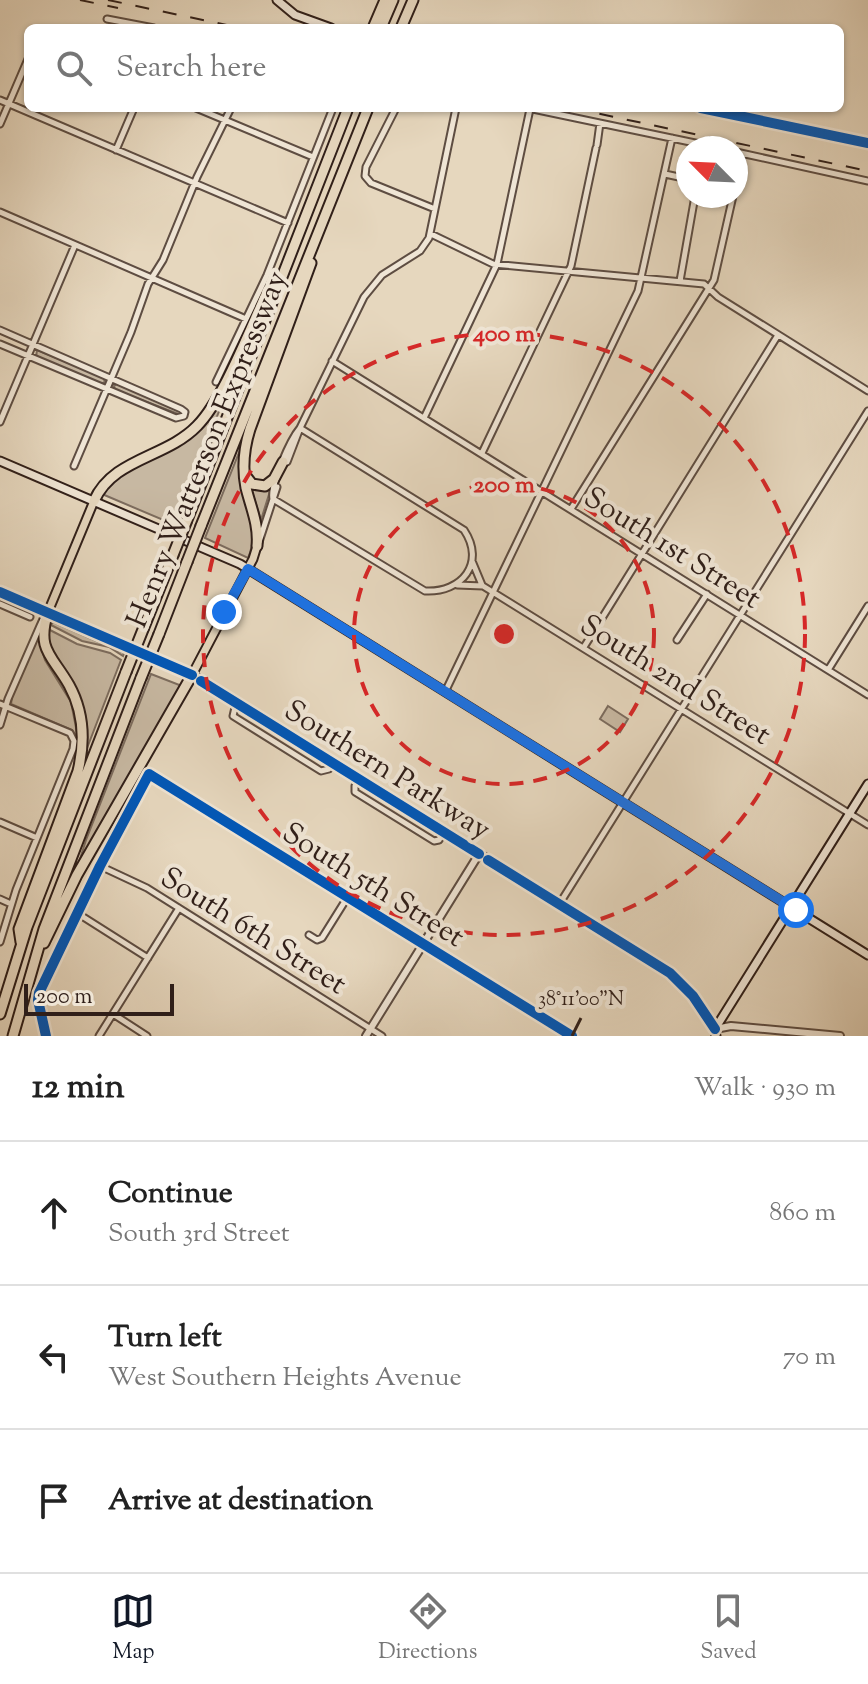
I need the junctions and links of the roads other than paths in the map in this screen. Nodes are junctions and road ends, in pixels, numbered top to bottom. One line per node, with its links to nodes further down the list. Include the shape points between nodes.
1 (277, 0): 7 (main road, via 295,15)
2 (385, 0): 8 (highway)
3 (393, 0): 9 (highway)
4 (413, 0): 10 (highway)
5 (107, 19): 6 (street)
6 (133, 24)
7 (320, 24)
8 (375, 24)
9 (383, 24)
10 (403, 24)
11 (24, 68): 13 (street)
12 (0, 100): 13 (street)
13 (9, 104): 14 (street); 29 (street)
14 (24, 110)
15 (28, 112): 33 (street)
16 (132, 112): 33 (street)
17 (205, 112): 27 (street)
18 (229, 112): 27 (street)
19 (331, 112): 35 (street)
20 (346, 112): 50 (highway, Henry Watterson Expressway)
21 (366, 112): 45 (highway, Henry Watterson Expressway)
22 (394, 112): 42 (street, via 365,176)
23 (455, 112): 42 (street)
24 (527, 112): 48 (street)
25 (547, 112): 28 (street)
26 (720, 112): 32 (main road)
27 (225, 121): 35 (street); 39 (street)
28 (600, 123): 30 (street); 49 (street)
29 (0, 124)
30 (672, 138): 31 (street); 36 (street)
31 (676, 139)
32 (868, 143)
33 (116, 150): 39 (street)
34 (748, 155): 38 (street)
35 (313, 157): 44 (street)
36 (665, 174): 37 (street); 52 (street)
37 (676, 176)
38 (868, 181)
39 (194, 183): 44 (street); 51 (street)
40 (693, 208): 53 (street)
41 (730, 208): 54 (street)
42 (435, 209): 46 (street)
43 (0, 212): 47 (street)
44 (288, 223): 55 (street)
45 (319, 231): 74 (highway, via 307,279 250,429); 129 (highway, Henry Watterson Expressway, bridge, via 66,869)
46 (431, 234): 48 (street); 61 (street, via 423,248 372,285)
47 (75, 245): 51 (street); 59 (street)
48 (497, 264): 49 (street); 67 (street)
49 (569, 272): 52 (street); 70 (street)
50 (283, 276): 78 (highway, via 269,288 203,420 175,444 113,474); 125 (highway, Henry Watterson Expressway, bridge)
51 (152, 278): 55 (street); 62 (street)
52 (642, 278): 53 (street); 76 (street)
53 (680, 281): 54 (street)
54 (710, 288): 57 (street); 80 (street)
55 (246, 319): 63 (street)
56 (0, 330): 59 (street)
57 (778, 335): 65 (street); 82 (street)
58 (0, 344): 60 (street)
59 (34, 345): 60 (street); 62 (street)
60 (29, 356): 64 (street); 68 (street)
61 (332, 361): 67 (street, South 1st Street); 69 (street)
62 (112, 379): 64 (street); 64 (street, via 181,409 184,416 176,418)
63 (216, 382)
64 (107, 389): 73 (street)
65 (868, 391)
66 (868, 411): 93 (street)
67 (424, 418): 70 (street, South 1st Street)
68 (0, 422)
69 (300, 428): 72 (street); 75 (street); 83 (street, via 457,525 469,539)
70 (482, 453): 76 (street, South 1st Street)
71 (0, 461): 78 (main road)
72 (283, 462): 74 (highway, via 265,486 252,484); 77 (street)
73 (74, 466)
74 (244, 474): 81 (highway)
75 (277, 487): 77 (street); 79 (street, South 2nd Street)
76 (542, 491): 80 (street, South 1st Street); 87 (street)
77 (273, 499): 79 (street, South 2nd Street); 81 (street)
78 (94, 501): 84 (main road); 92 (main road)
79 (290, 508): 85 (street, South 2nd Street, via 425,591)
80 (571, 509): 82 (street, South 1st Street)
81 (257, 546): 84 (main road)
82 (641, 554): 89 (street, South 1st Street); 96 (street)
83 (471, 558): 85 (street); 86 (street)
84 (248, 569): 98 (main road); 99 (main road)
85 (457, 585): 86 (street, South 2nd Street)
86 (483, 586): 87 (street, South 2nd Street)
87 (493, 591): 96 (street, South 2nd Street); 99 (street)
88 (0, 592): 92 (main road, Southern Parkway)
89 (707, 594): 93 (street, South 1st Street); 95 (street)
90 (0, 604): 94 (street)
91 (868, 606): 97 (street)
92 (48, 612): 98 (main road, Southern Parkway); 102 (street); 125 (highway, via 44,642 75,698 82,747 78,771 19,929)
93 (741, 615): 97 (street, South 1st Street); 103 (street)
94 (30, 617)
95 (677, 640)
96 (584, 647): 103 (street, South 2nd Street)
97 (828, 670): 100 (street, South 1st Street)
98 (192, 675): 101 (main road, Southern Parkway); 129 (highway, via 70,887)
99 (446, 690): 108 (main road)
100 (868, 695)
101 (236, 703): 105 (main road, Southern Parkway); 105 (street, via 233,716 291,753 321,771)
102 (3, 705): 104 (street); 113 (street, via 70,733 74,741)
103 (682, 709): 108 (street); 109 (street, South 2nd Street)
104 (0, 725)
105 (332, 763): 106 (main road, Southern Parkway)
106 (359, 779): 112 (main road, Southern Parkway); 112 (street, via 355,792 422,834 435,841)
107 (868, 784): 109 (main road)
108 (624, 802): 118 (street); 120 (main road)
109 (850, 813): 111 (street, South 2nd Street); 120 (main road)
110 (0, 822): 113 (street)
111 (868, 825)
112 (444, 831): 114 (main road, Southern Parkway)
113 (37, 838): 119 (street)
114 (479, 854): 118 (main road, Southern Parkway); 126 (street)
115 (100, 866): 116 (street, South 5th Street, via 149,774); 121 (street, South 6th Street); 122 (street)
116 (347, 898): 123 (street, via 322,938); 126 (street, South 5th Street)
117 (0, 899): 119 (street)
118 (560, 903): 133 (main road, Southern Parkway, via 676,978)
119 (11, 904): 124 (street)
120 (791, 907): 127 (main road); 133 (main road)
121 (179, 908): 128 (street); 132 (street, South 6th Street)
122 (77, 913): 128 (street); 135 (street, via 41,988 38,1000)
123 (309, 935)
124 (0, 942)
125 (22, 944): 130 (highway, Henry Watterson Expressway)
126 (423, 944): 132 (street); 140 (street, South 5th Street)
127 (868, 955)
128 (148, 958): 131 (street)
129 (35, 960): 134 (highway, Henry Watterson Expressway)
130 (0, 1014)
131 (113, 1014): 136 (street); 137 (street)
132 (370, 1029): 138 (street); 139 (street, South 6th Street)
133 (716, 1032): 141 (street); 142 (street, via 731,1026)
134 (13, 1036)
135 (46, 1036)
136 (99, 1036)
137 (147, 1036)
138 (366, 1036)
139 (382, 1036)
140 (572, 1036)
141 (709, 1036)
142 (840, 1036)

